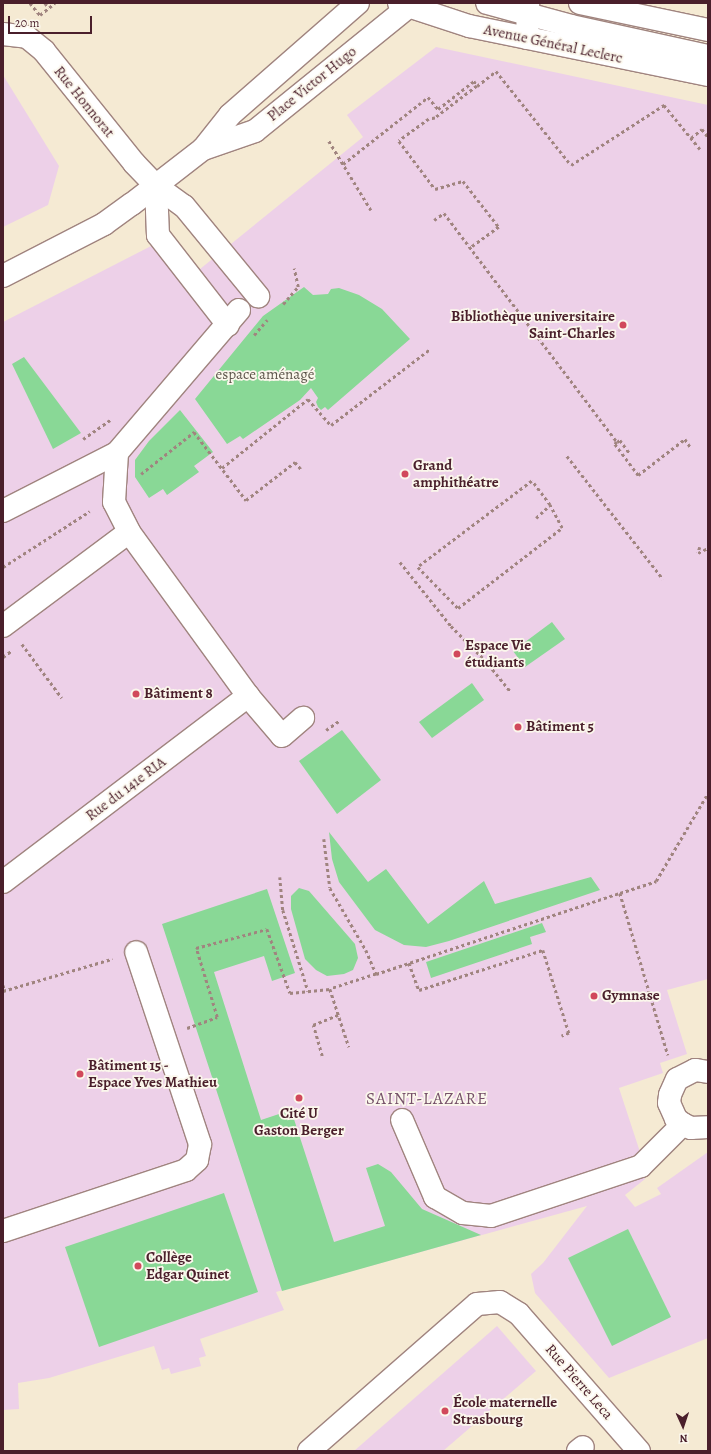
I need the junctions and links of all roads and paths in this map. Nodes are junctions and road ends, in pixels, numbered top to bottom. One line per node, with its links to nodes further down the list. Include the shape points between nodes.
1 (30, 3): 3 (path, via 40,15)
2 (45, 3): 8 (path)
3 (55, 3)
4 (358, 3): 20 (street, Place Victor Hugo, via 230,115)
5 (487, 3): 9 (street)
6 (580, 3): 10 (street)
7 (407, 4): 12 (street, Avenue Général Leclerc, via 469,26); 20 (street, Place Victor Hugo, via 255,131)
8 (49, 8)
9 (529, 9): 12 (street); 13 (street)
10 (708, 30)
11 (3, 34): 22 (street, Rue Honnorat, via 27,37 44,51 134,163)
12 (527, 38): 14 (street, Avenue Général Leclerc)
13 (708, 56)
14 (708, 76)
15 (478, 86): 17 (path, via 496,71 571,165 664,105); 21 (path, via 474,81 438,109 428,97); 25 (path, via 436,118 429,119 399,141 435,189 463,181 499,227)
16 (708, 137): 17 (path, via 702,129)
17 (691, 138): 19 (path)
18 (329, 141): 21 (path)
19 (700, 148)
20 (202, 149): 22 (street, Place Victor Hugo)
21 (343, 164): 23 (path)
22 (156, 186): 26 (street, Place Victor Hugo, via 104,224); 27 (street, Rue Honnorat, via 184,206); 33 (street, via 158,235 234,318)
23 (371, 210)
24 (434, 220): 25 (path, via 444,213)
25 (470, 248): 30 (path)
26 (3, 276)
27 (258, 296)
28 (430, 349): 36 (path, via 331,425 308,399)
29 (111, 418): 31 (path)
30 (617, 442): 32 (path, via 615,444 638,475 684,439); 34 (path, via 620,440)
31 (77, 444)
32 (691, 448)
33 (117, 453): 38 (street); 40 (street)
34 (630, 454)
35 (566, 456): 47 (path)
36 (222, 468): 37 (path, via 246,500 295,462); 38 (path, via 194,432)
37 (300, 469)
38 (114, 496): 42 (street, via 114,502); 46 (path)
39 (550, 505): 39 (path, via 562,528 458,608 418,567 532,481); 41 (path)
40 (3, 511)
41 (536, 518)
42 (129, 532): 48 (street); 51 (street)
43 (700, 547): 44 (path, via 698,553)
44 (708, 548)
45 (400, 562): 50 (path, via 450,626 485,660)
46 (3, 567)
47 (663, 579)
48 (3, 626)
49 (22, 643): 52 (path)
50 (511, 692)
51 (248, 696): 53 (street, via 282,736); 57 (street, Rue du 141e RIA)
52 (62, 698)
53 (303, 718)
54 (708, 792): 58 (path, via 656,881)
55 (324, 839): 61 (path, via 330,888 366,950)
56 (280, 877): 65 (path, via 283,910)
57 (3, 882)
58 (620, 893): 60 (path); 72 (path)
59 (136, 952): 64 (path); 67 (street)
60 (409, 963): 61 (path); 68 (path, via 419,990 543,950 570,1033)
61 (376, 974): 63 (path)
62 (3, 985): 64 (path)
63 (330, 989): 65 (path); 66 (path)
64 (4, 991)
65 (308, 991): 67 (path, via 290,992 267,929 196,948 217,1017)
66 (338, 1015): 69 (path); 70 (path, via 313,1024)
67 (164, 1036): 76 (street, via 200,1144 197,1160 186,1170)
68 (562, 1036)
69 (349, 1047)
70 (322, 1056)
71 (707, 1070): 72 (street, via 695,1070)
72 (677, 1079): 74 (street, via 669,1103 676,1119)
73 (402, 1120): 74 (street, via 435,1197 464,1212 491,1216 641,1166)
74 (683, 1124): 75 (street, via 691,1128)
75 (708, 1127)
76 (3, 1231)
77 (309, 1451): 78 (street, Rue Pierre Leca, via 478,1304 500,1302 519,1314)
78 (639, 1451)

